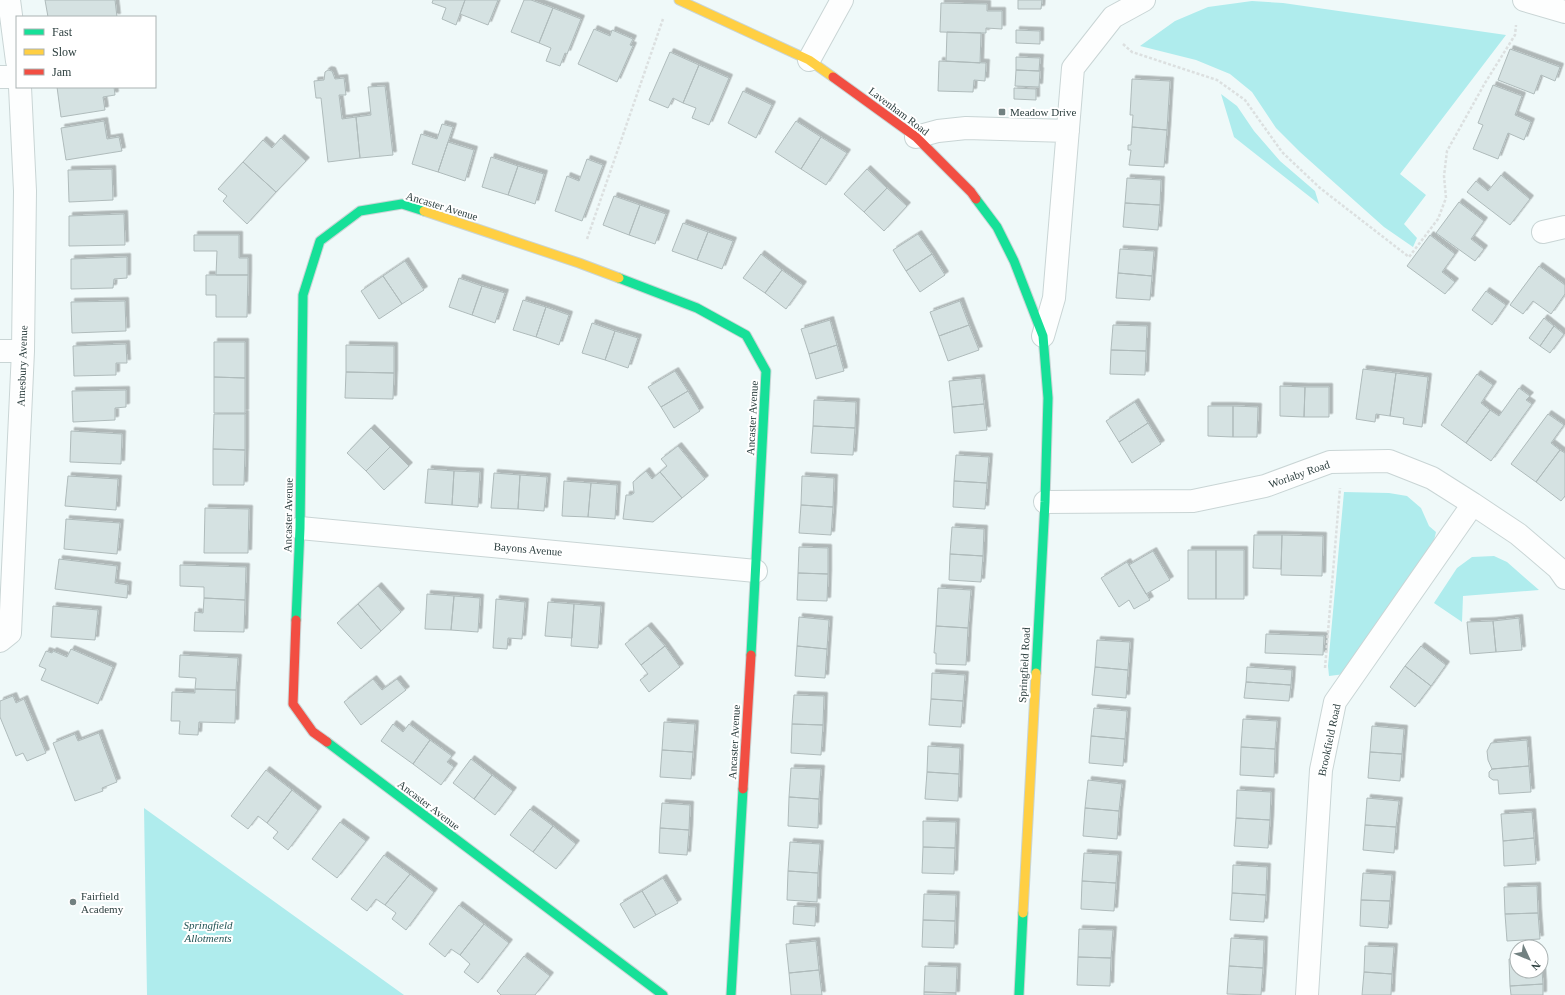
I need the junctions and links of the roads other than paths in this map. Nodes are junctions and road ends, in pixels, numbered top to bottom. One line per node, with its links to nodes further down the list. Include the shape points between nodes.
1 (9, 0): 7 (street)
2 (679, 0): 8 (street, Lavenham Road)
3 (842, 0): 8 (street)
4 (1144, 0): 12 (street, via 1113,17 1073,68)
5 (1524, 0): 6 (street)
6 (1565, 12)
7 (16, 53)
8 (809, 60): 13 (street, Lavenham Road)
9 (0, 77): 10 (street)
10 (16, 78)
11 (20, 88): 18 (street, Amesbury Avenue, via 25,191)
12 (1068, 131): 13 (street, via 966,128); 16 (street, via 1054,298)
13 (916, 136): 16 (street, Lavenham Road, via 971,192 997,227 1014,261)
14 (1565, 227): 15 (street)
15 (1542, 232)
16 (1043, 336): 19 (street, Springfield Road, via 1048,398)
17 (0, 351): 18 (street)
18 (23, 352): 24 (street, Amesbury Avenue, via 10,632)
19 (1045, 502): 20 (street, Worlaby Road, via 1193,501 1265,486 1330,462 1389,461 1432,478); 27 (street, Springfield Road)
20 (1472, 504): 23 (street, Worlaby Road, via 1523,539 1558,568); 28 (street, Brookfield Road, via 1336,702 1321,770)
21 (300, 528): 22 (street, Bayons Avenue); 22 (street, Ancaster Avenue, via 303,295 320,241 360,211 402,204 578,262 697,308 746,335 766,371); 25 (street, Ancaster Avenue, via 293,704 313,732)
22 (756, 571): 26 (street, Ancaster Avenue)
23 (1565, 578)
24 (0, 641)
25 (663, 995)
26 (731, 995)
27 (1018, 995)
28 (1307, 995)

